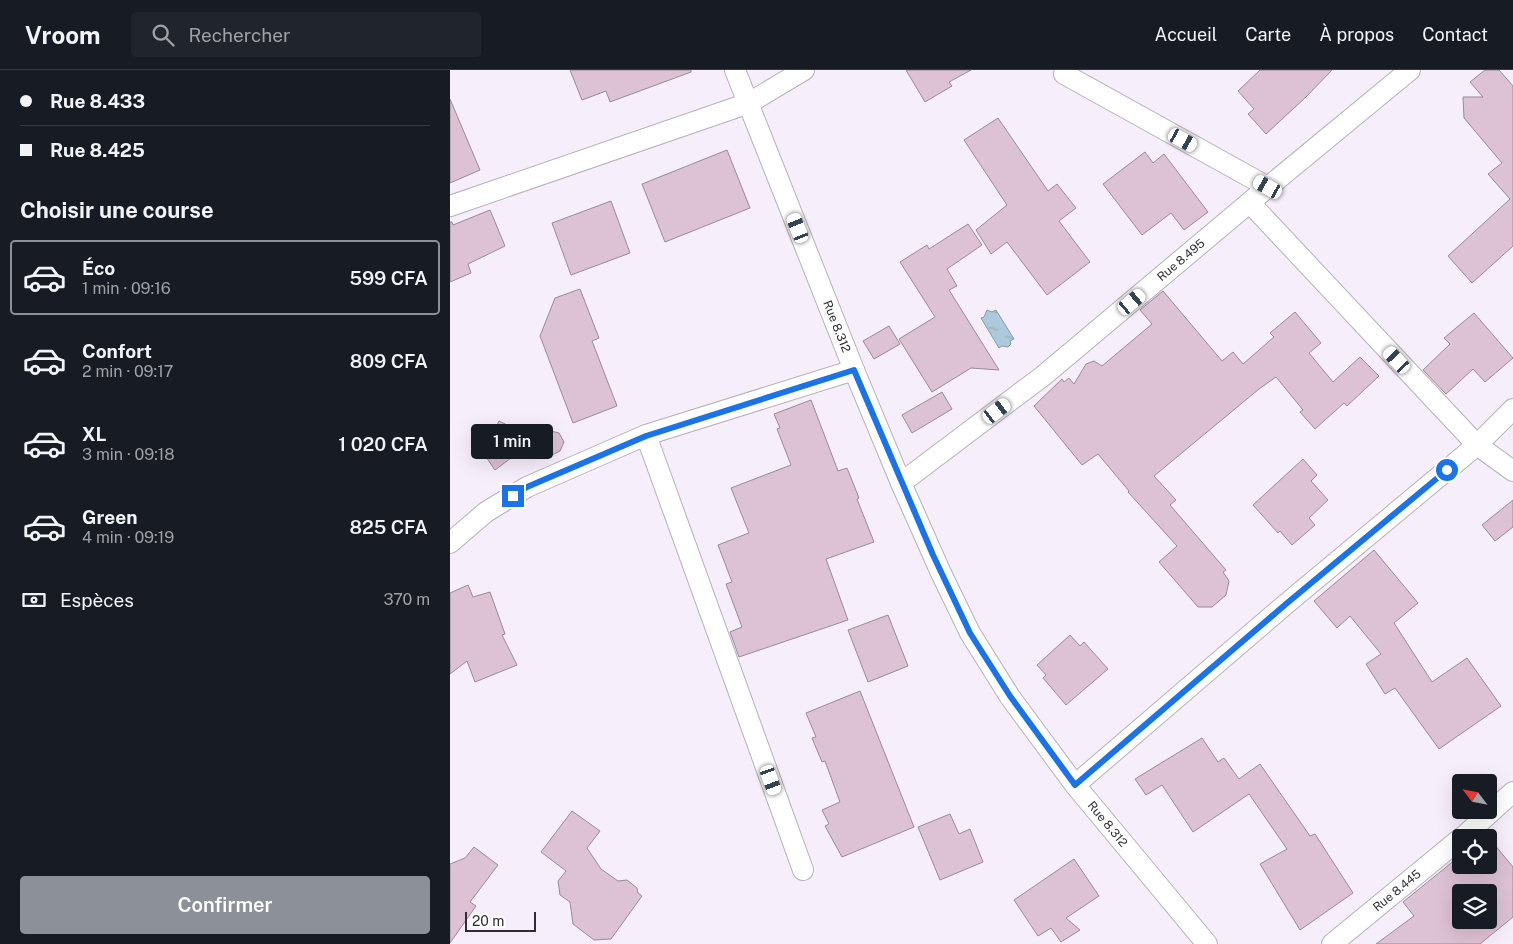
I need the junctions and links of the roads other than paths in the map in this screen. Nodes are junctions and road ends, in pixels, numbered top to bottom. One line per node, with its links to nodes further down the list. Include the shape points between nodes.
1 (735, 70): 5 (street, Rue 8.312)
2 (804, 70): 5 (street)
3 (1410, 70): 6 (street, Rue 8.495)
4 (1064, 74): 6 (street)
5 (749, 103): 8 (street); 9 (street, Rue 8.312)
6 (1268, 187): 7 (street, Rue 8.495)
7 (1250, 202): 12 (street); 14 (street, Rue 8.495, via 1043,376)
8 (450, 206)
9 (854, 370): 11 (street); 14 (street, Rue 8.312)
10 (1513, 409): 12 (street)
11 (646, 436): 15 (street, via 527,487 486,512); 20 (street)
12 (1477, 445): 13 (street); 16 (street)
13 (1513, 471)
14 (901, 483): 16 (street, Rue 8.312, via 970,633 1010,696)
15 (450, 543)
16 (1075, 785): 21 (street, Rue 8.312)
17 (1513, 792): 18 (street, Rue 8.445)
18 (1472, 829)
19 (1452, 846): 22 (street, Rue 8.445)
20 (803, 870)
21 (1206, 944)
22 (1332, 944)

